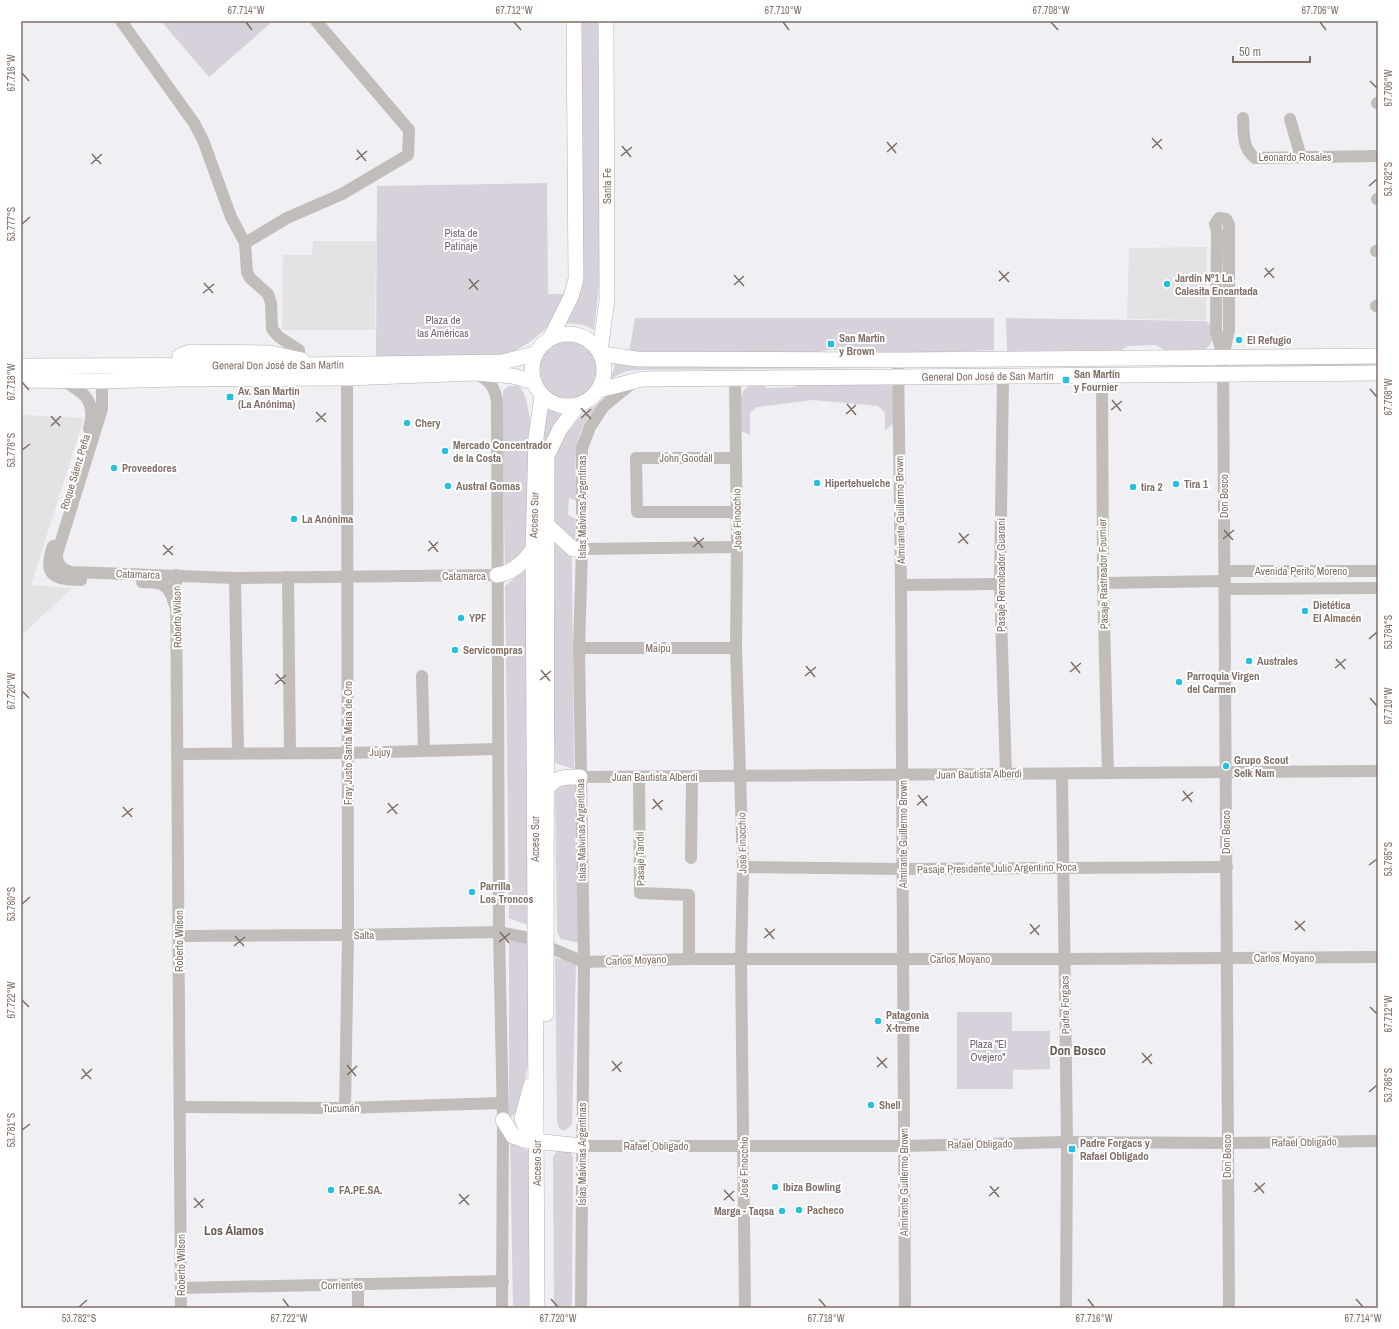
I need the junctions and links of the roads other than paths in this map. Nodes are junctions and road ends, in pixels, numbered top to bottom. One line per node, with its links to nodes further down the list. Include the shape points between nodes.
1 (121, 21): 9 (street, via 194,123 203,140 231,217)
2 (316, 21): 9 (street, via 409,130 408,155 342,194 287,218)
3 (574, 21): 10 (main road, via 576,279 571,297)
4 (606, 21): 11 (main road, Santa Fe, via 607,300)
5 (1243, 118): 8 (street, Leonardo Rosales, via 1245,145 1255,158)
6 (1290, 118): 8 (street)
7 (1378, 156): 8 (street, Leonardo Rosales)
8 (1301, 157)
9 (245, 243): 15 (street, via 247,272 268,294 271,302 272,329 279,337 299,350)
10 (551, 337): 11 (main road, via 562,333 578,335 593,342); 12 (main road)
11 (601, 352): 16 (main road, General Don José de San Martín, via 637,359); 34 (main road, via 605,371)
12 (535, 354): 17 (main road, General Don José de San Martín, via 502,362); 33 (main road, via 532,363)
13 (1378, 356): 14 (main road, General Don José de San Martín)
14 (1223, 357): 14 (street, Don Bosco, via 1229,330 1230,225 1228,220 1221,218 1215,224 1216,331); 16 (main road, General Don José de San Martín); 22 (street, Don Bosco)
15 (293, 358): 17 (main road); 20 (main road, via 270,353 190,352 180,356)
16 (898, 360): 27 (street, Almirante Guillermo Brown)
17 (320, 365): 20 (main road, General Don José de San Martín)
18 (21, 366): 19 (main road, General Don José de San Martín)
19 (91, 366): 20 (main road, General Don José de San Martín); 32 (street, Roque Sáenz Peña)
20 (179, 372): 28 (main road, General Don José de San Martín); 32 (main road, General Don José de San Martín)
21 (475, 373): 28 (main road, General Don José de San Martín); 33 (main road, General Don José de San Martín, via 513,376); 46 (street, via 488,381 496,395 497,403)
22 (1223, 373): 23 (main road, General Don José de San Martín); 24 (main road, General Don José de San Martín); 50 (street, Don Bosco)
23 (1378, 373)
24 (1102, 375): 25 (main road, General Don José de San Martín); 51 (street, Pasaje Rastreador Fournier)
25 (1003, 376): 27 (main road, General Don José de San Martín); 52 (street, Pasaje Remolcador Guaraní)
26 (735, 377): 27 (main road, General Don José de San Martín); 29 (main road, General Don José de San Martín); 37 (street, José Finocchio)
27 (898, 377): 53 (street, Almirante Guillermo Brown)
28 (347, 378): 48 (street, Fray Justo Santa María de Oro)
29 (642, 379): 34 (main road, General Don José de San Martín); 41 (street, Islas Malvinas Argentinas, via 613,396 604,406 590,427 582,448)
30 (21, 380): 31 (main road, General Don José de San Martín)
31 (62, 380): 32 (main road, General Don José de San Martín); 43 (street, Roque Sáenz Peña, via 86,397 92,414 49,558 48,566)
32 (99, 381): 43 (street, Roque Sáenz Peña, via 103,394 102,409 57,554)
33 (534, 382): 35 (main road)
34 (599, 390): 36 (main road, via 593,397)
35 (542, 396): 36 (main road, via 559,405); 42 (main road, Acceso Sur, via 536,437)
36 (578, 405): 39 (main road, Acceso Sur, via 560,429 547,456)
37 (736, 458): 38 (street, José Finocchio); 38 (street, John Goodall, via 636,458 636,512)
38 (737, 512): 40 (street, José Finocchio)
39 (546, 524): 41 (main road, via 573,549); 75 (main road, Acceso Sur)
40 (737, 547): 41 (street); 57 (street, José Finocchio)
41 (582, 549): 56 (street, Islas Malvinas Argentinas)
42 (532, 550): 46 (main road, via 517,567); 84 (main road, Acceso Sur)
43 (57, 570): 45 (street, Catamarca); 55 (street, Catamarca, via 66,579 159,583 170,590)
44 (1378, 571): 50 (street, Avenida Perito Moreno)
45 (176, 575): 49 (street, Catamarca); 55 (street, Roberto Wilson)
46 (497, 576): 48 (street, Catamarca); 59 (street)
47 (288, 577): 48 (street, Catamarca); 49 (street, Catamarca); 62 (street)
48 (348, 577): 63 (street, Fray Justo Santa María de Oro)
49 (235, 578): 61 (street)
50 (1225, 580): 51 (street, Avenida Perito Moreno); 54 (street, Avenida Perito Moreno); 67 (street, Don Bosco)
51 (1103, 583): 66 (street, Pasaje Rastreador Fournier)
52 (1000, 584): 53 (street); 68 (street, Pasaje Remolcador Guaraní)
53 (901, 585): 70 (street, Almirante Guillermo Brown)
54 (1378, 588)
55 (177, 612): 64 (street, Roberto Wilson)
56 (580, 648): 57 (street, Maipú); 71 (street, Islas Malvinas Argentinas)
57 (736, 648): 74 (street, José Finocchio)
58 (422, 676): 60 (street)
59 (498, 749): 60 (street, Jujuy); 81 (street)
60 (424, 750): 63 (street, Jujuy)
61 (238, 753): 62 (street, Jujuy); 64 (street, Jujuy)
62 (290, 753): 63 (street, Jujuy)
63 (348, 753): 83 (street, Fray Justo Santa María de Oro)
64 (178, 754): 82 (street, Roberto Wilson)
65 (1378, 771): 67 (street, Juan Bautista Alberdi)
66 (1108, 773): 67 (street, Juan Bautista Alberdi); 69 (street, Juan Bautista Alberdi)
67 (1226, 773): 78 (street, Don Bosco)
68 (1006, 774): 69 (street, Juan Bautista Alberdi); 70 (street, Juan Bautista Alberdi)
69 (1062, 774): 79 (street, Padre Forgacs)
70 (903, 775): 74 (street, Juan Bautista Alberdi); 80 (street, Almirante Guillermo Brown)
71 (580, 777): 72 (street, Juan Bautista Alberdi); 75 (main road, via 557,779); 91 (street, Islas Malvinas Argentinas)
72 (639, 777): 73 (street, Juan Bautista Alberdi); 86 (street, Pasaje Tandil, via 640,893 689,896)
73 (692, 777): 74 (street, Juan Bautista Alberdi); 76 (street)
74 (741, 777): 77 (street, José Finocchio)
75 (545, 791): 84 (main road, Acceso Sur)
76 (691, 858)
77 (743, 867): 80 (street, Pasaje Presidente Julio Argentino Roca); 88 (street, José Finocchio)
78 (1226, 867): 79 (street, Pasaje Presidente Julio Argentino Roca); 87 (street, Don Bosco)
79 (1064, 868): 80 (street, Pasaje Presidente Julio Argentino Roca); 90 (street, Padre Forgacs)
80 (903, 869): 89 (street, Almirante Guillermo Brown)
81 (499, 932): 83 (street, Salta); 84 (street, Salta, via 513,933); 92 (street)
82 (179, 936): 83 (street, Salta); 93 (street, Roberto Wilson)
83 (348, 936): 94 (street, Fray Justo Santa María de Oro)
84 (540, 943): 91 (street, Carlos Moyano); 97 (main road, Acceso Sur); 97 (main road, Acceso Sur, via 536,1071)
85 (1378, 957): 87 (street, Carlos Moyano)
86 (689, 958): 88 (street, Carlos Moyano); 91 (street, Carlos Moyano)
87 (1227, 958): 90 (street, Carlos Moyano); 99 (street, Don Bosco)
88 (741, 959): 89 (street, Carlos Moyano); 101 (street, José Finocchio)
89 (902, 959): 90 (street, Carlos Moyano); 102 (street, Almirante Guillermo Brown)
90 (1064, 959): 98 (street, Padre Forgacs)
91 (584, 962): 100 (street, Islas Malvinas Argentinas)
92 (502, 1103): 94 (street, Tucumán); 95 (street)
93 (180, 1107): 94 (street, Tucumán); 105 (street, Roberto Wilson)
94 (345, 1108)
95 (503, 1120): 97 (main road, via 513,1136); 103 (street)
96 (1378, 1141): 99 (street, Rafael Obligado)
97 (541, 1142): 100 (main road); 109 (main road, Acceso Sur); 110 (main road, Acceso Sur)
98 (1067, 1142): 99 (street, Rafael Obligado); 102 (street, Rafael Obligado); 114 (street, Padre Forgacs)
99 (1227, 1143): 115 (street, Don Bosco)
100 (582, 1146): 101 (street, Rafael Obligado); 111 (street, Islas Malvinas Argentinas)
101 (744, 1146): 102 (street, Rafael Obligado); 112 (street, José Finocchio)
102 (904, 1146): 113 (street, Almirante Guillermo Brown)
103 (503, 1281): 104 (street, Corrientes); 108 (street)
104 (358, 1284): 105 (street, Corrientes); 107 (street)
105 (181, 1288): 106 (street, Roberto Wilson)
106 (181, 1308)
107 (358, 1308)
108 (502, 1308)
109 (537, 1308)
110 (547, 1308)
111 (581, 1308)
112 (745, 1308)
113 (905, 1308)
114 (1066, 1308)
115 (1229, 1308)

